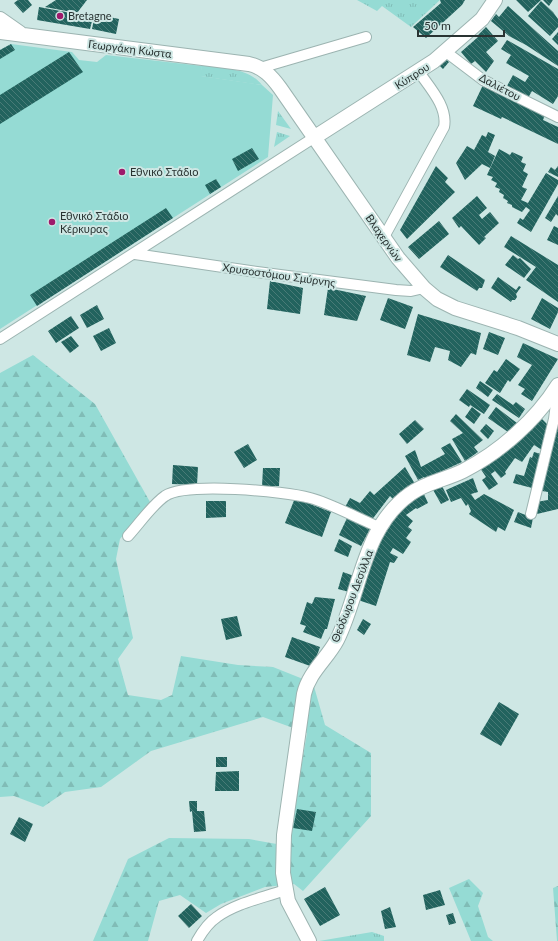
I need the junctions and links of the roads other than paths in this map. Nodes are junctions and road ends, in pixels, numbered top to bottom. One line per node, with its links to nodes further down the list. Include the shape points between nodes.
1 (495, 0): 6 (street, Κύπρου, via 482,19)
2 (0, 19): 4 (street)
3 (0, 32): 4 (street, Γεωργάκη Κώστα)
4 (25, 37): 7 (street, Γεωργάκη Κώστα, via 249,64)
5 (366, 37): 7 (street)
6 (446, 52): 8 (street, Κύπρου); 9 (street, Δαλιέτου, via 484,80)
7 (260, 68): 10 (street, Βλαχερνών, via 277,83)
8 (419, 72): 10 (street, Κύπρου); 11 (street, via 445,115 444,127)
9 (558, 117)
10 (315, 137): 11 (street, Βλαχερνών); 12 (street)
11 (384, 237): 13 (street, Βλαχερνών, via 404,267)
12 (135, 254): 13 (street, Χρυσοστόμου Σμύρνης, via 396,290 411,291); 14 (street)
13 (424, 288): 15 (street, Βλαχερνών, via 437,299 455,308)
14 (0, 339)
15 (558, 344)
16 (558, 385): 19 (street, Θεόδωρου Δεσύλλα, via 533,416 509,439 469,468 424,485 409,494)
17 (558, 389): 18 (street, via 555,413)
18 (531, 514)
19 (379, 527): 20 (street, via 310,498 268,491 196,490 178,491 166,496); 21 (street, Θεόδωρου Δεσύλλα, via 337,640 305,688 283,848)
20 (128, 536)
21 (285, 890): 22 (street, via 217,916); 23 (street, Θεόδωρου Δεσύλλα)
22 (197, 941)
23 (309, 941)

